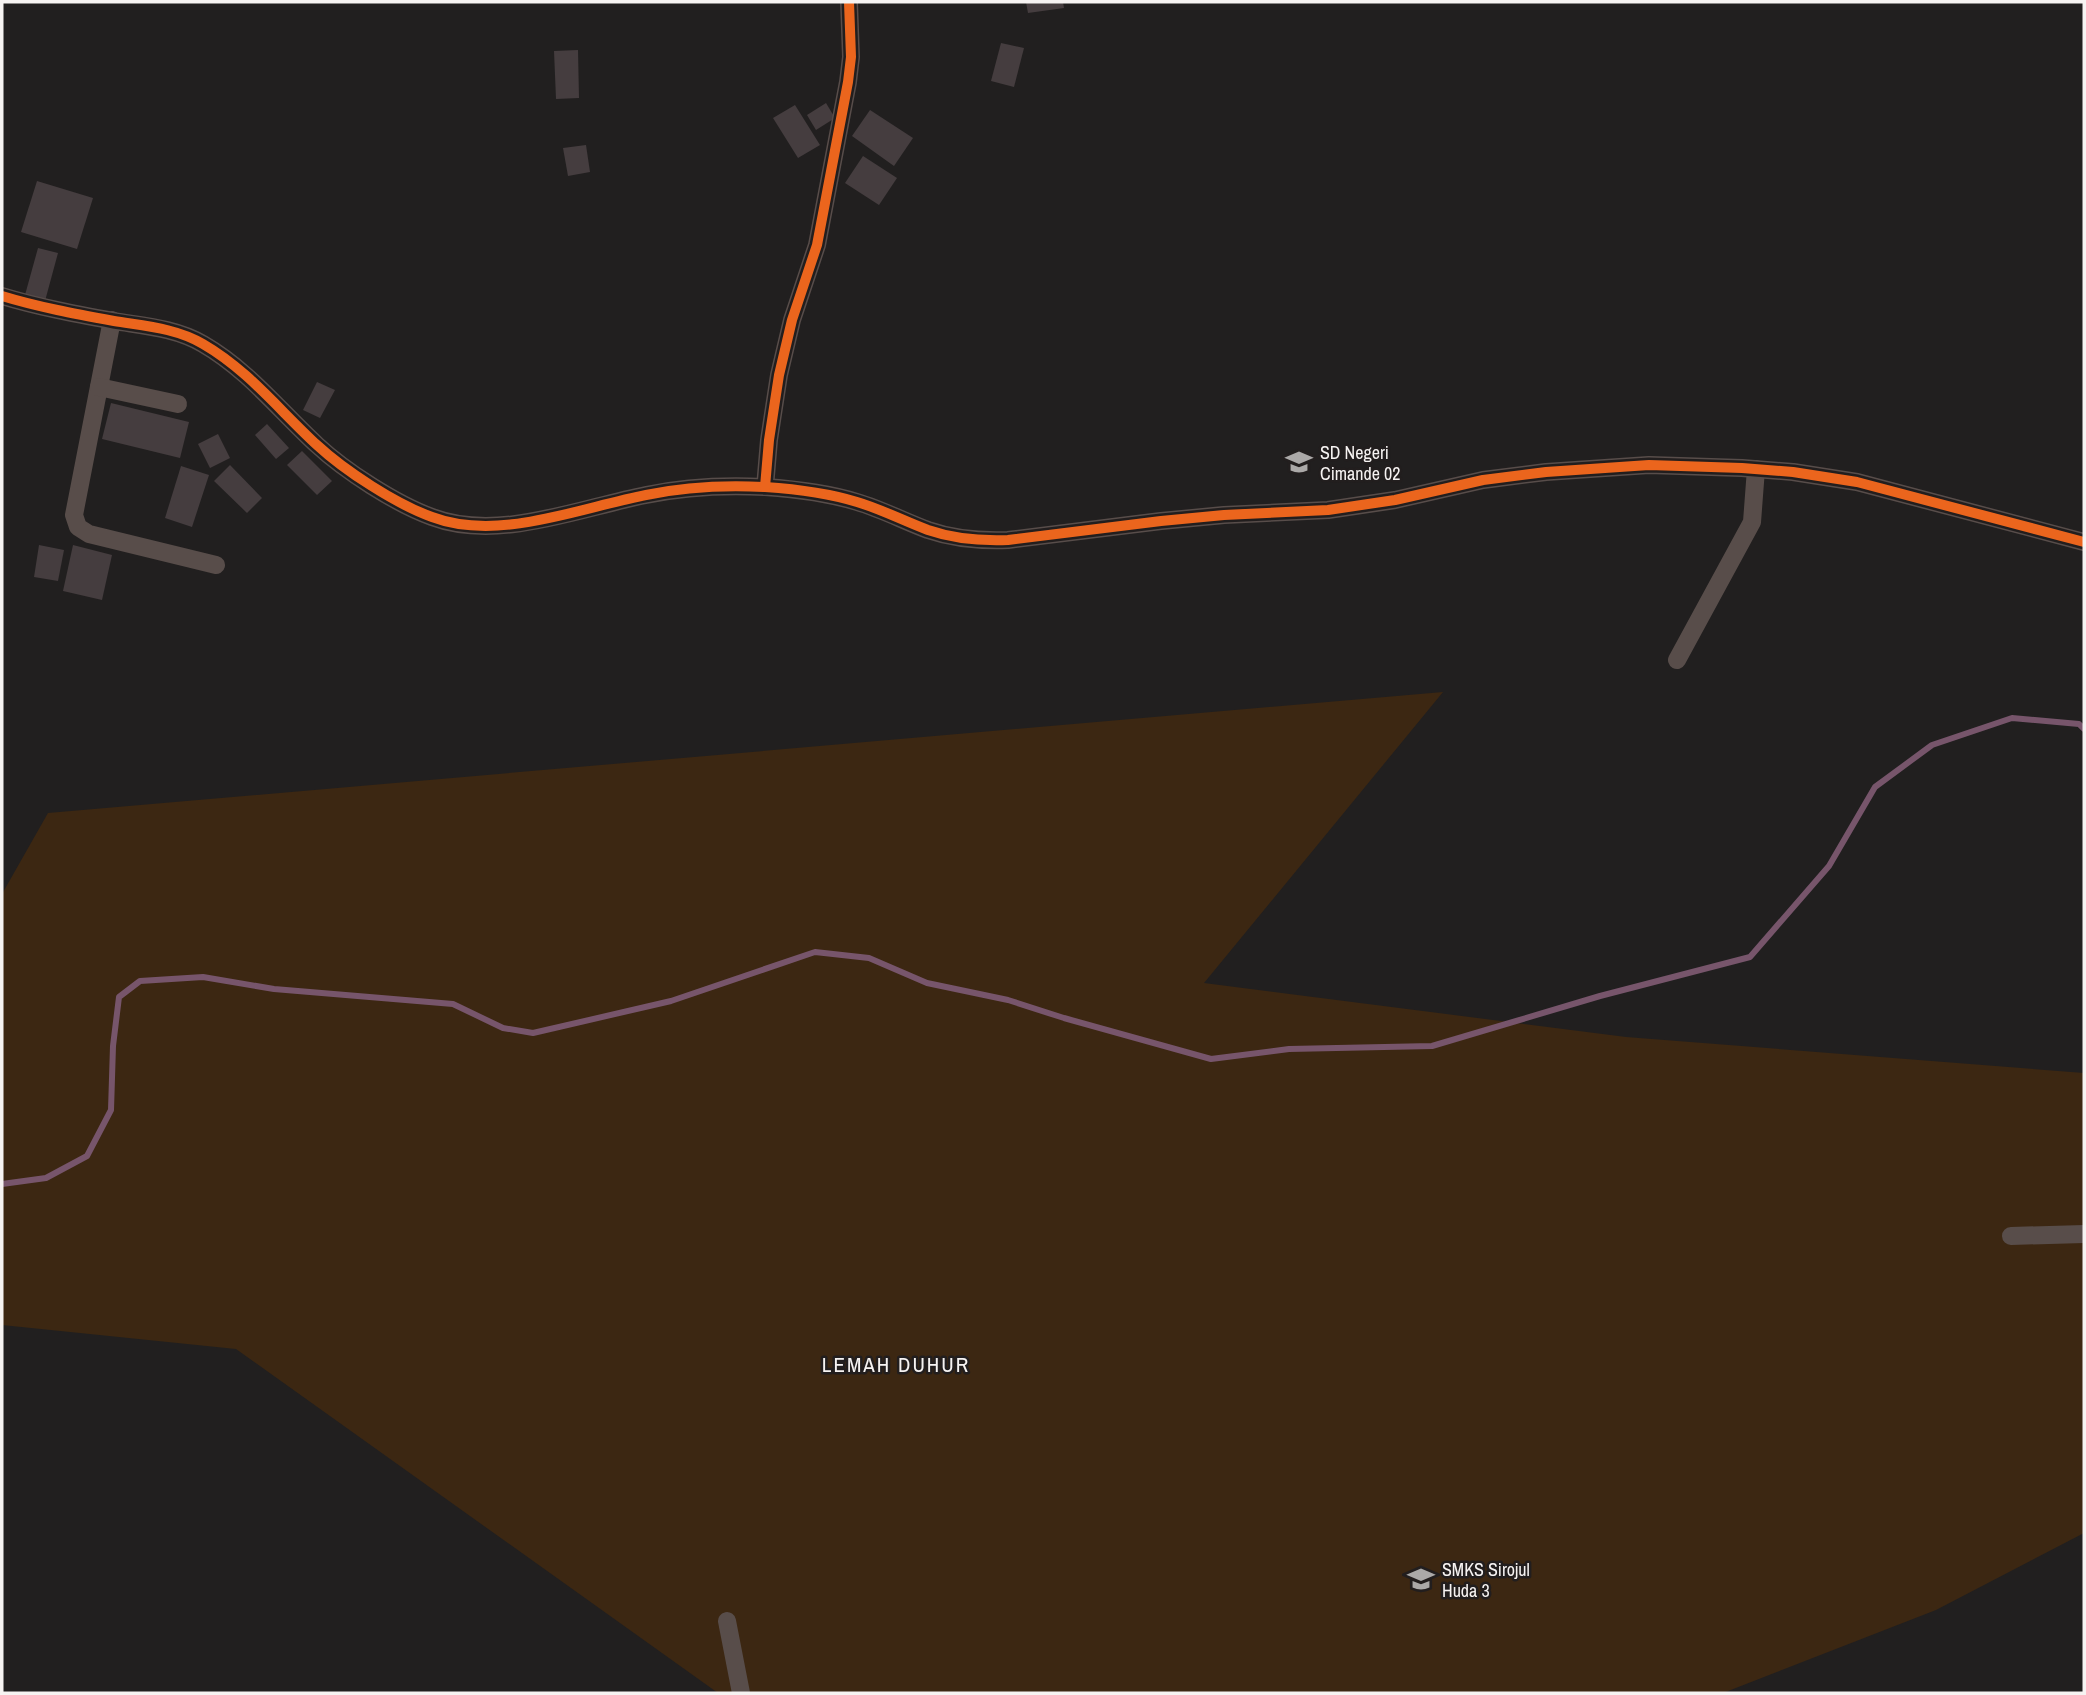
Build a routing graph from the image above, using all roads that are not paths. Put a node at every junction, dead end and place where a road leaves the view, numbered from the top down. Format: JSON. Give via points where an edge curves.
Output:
{"nodes":[{"id":1,"x":849,"y":2,"type":"edge"},
{"id":2,"x":2,"y":296,"type":"edge"},
{"id":3,"x":112,"y":320,"type":"junction"},
{"id":4,"x":99,"y":387,"type":"junction"},
{"id":5,"x":178,"y":404,"type":"dead end"},
{"id":6,"x":1756,"y":469,"type":"junction"},
{"id":7,"x":765,"y":487,"type":"junction"},
{"id":8,"x":2084,"y":542,"type":"edge"},
{"id":9,"x":216,"y":565,"type":"dead end"},
{"id":10,"x":1677,"y":660,"type":"dead end"},
{"id":11,"x":2084,"y":1234,"type":"edge"},
{"id":12,"x":2011,"y":1236,"type":"dead end"},
{"id":13,"x":727,"y":1621,"type":"dead end"},
{"id":14,"x":741,"y":1693,"type":"edge"}],
"edges":[{"from":1,"to":7,"type":"street","via":[[848,82],[817,245],[779,375]]},
{"from":2,"to":3,"type":"street"},
{"from":3,"to":4,"type":"street"},
{"from":3,"to":7,"type":"street","via":[[173,331],[199,341],[235,365],[337,461],[405,504],[451,524],[515,523],[669,491]]},
{"from":4,"to":5,"type":"street"},
{"from":4,"to":9,"type":"street","via":[[74,515],[78,527],[89,534]]},
{"from":6,"to":7,"type":"street","via":[[1649,465],[1546,472],[1328,510],[1199,517],[985,541],[930,531],[832,495]]},
{"from":6,"to":8,"type":"street","via":[[1857,482]]},
{"from":6,"to":10,"type":"street","via":[[1752,522]]},
{"from":11,"to":12,"type":"street"},
{"from":13,"to":14,"type":"street"}]}
